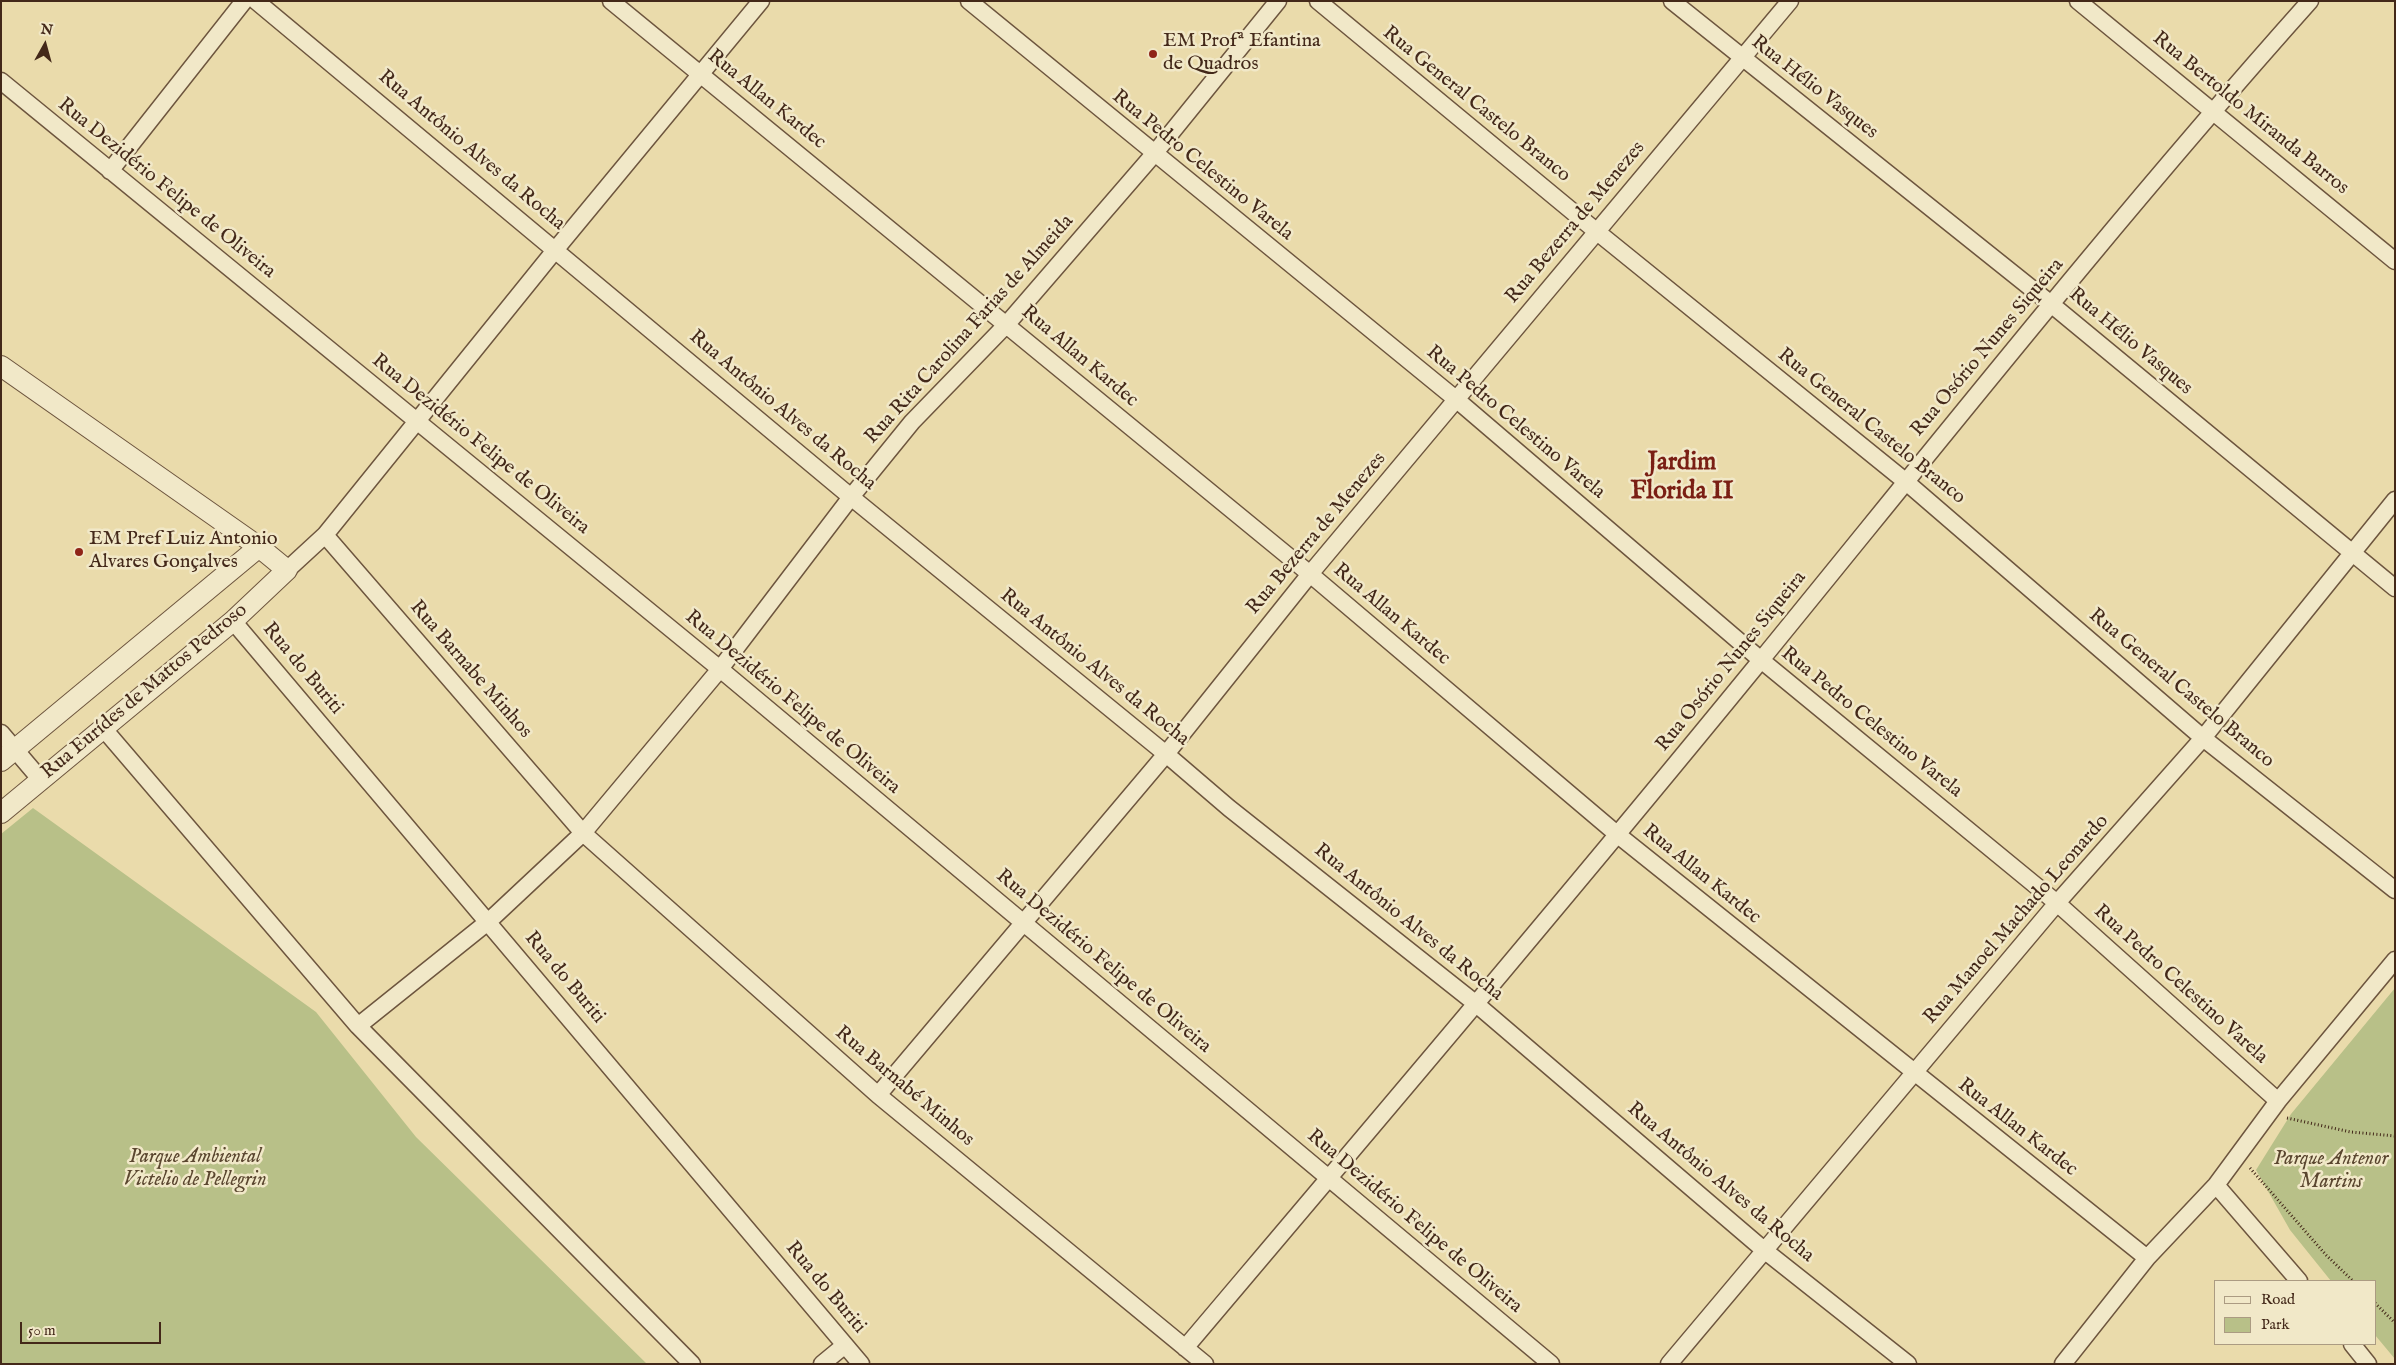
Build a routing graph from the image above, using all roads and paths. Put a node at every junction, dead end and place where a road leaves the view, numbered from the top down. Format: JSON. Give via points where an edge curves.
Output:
{"nodes":[{"id":1,"x":244,"y":1,"type":"edge"},
{"id":2,"x":256,"y":1,"type":"edge"},
{"id":3,"x":611,"y":1,"type":"edge"},
{"id":4,"x":762,"y":1,"type":"edge"},
{"id":5,"x":969,"y":1,"type":"edge"},
{"id":6,"x":1278,"y":1,"type":"edge"},
{"id":7,"x":1318,"y":1,"type":"edge"},
{"id":8,"x":1672,"y":1,"type":"edge"},
{"id":9,"x":1790,"y":1,"type":"edge"},
{"id":10,"x":2078,"y":1,"type":"edge"},
{"id":11,"x":2310,"y":1,"type":"edge"},
{"id":12,"x":1742,"y":58,"type":"junction"},
{"id":13,"x":702,"y":74,"type":"junction"},
{"id":14,"x":1,"y":81,"type":"edge"},
{"id":15,"x":2212,"y":111,"type":"junction"},
{"id":16,"x":1154,"y":154,"type":"junction"},
{"id":17,"x":110,"y":171,"type":"junction"},
{"id":18,"x":1596,"y":231,"type":"junction"},
{"id":19,"x":556,"y":249,"type":"junction"},
{"id":20,"x":2395,"y":260,"type":"edge"},
{"id":21,"x":2051,"y":304,"type":"junction"},
{"id":22,"x":1007,"y":324,"type":"junction"},
{"id":23,"x":1,"y":366,"type":"edge"},
{"id":24,"x":1457,"y":400,"type":"junction"},
{"id":25,"x":417,"y":421,"type":"junction"},
{"id":26,"x":1905,"y":480,"type":"junction"},
{"id":27,"x":851,"y":497,"type":"junction"},
{"id":28,"x":2395,"y":500,"type":"edge"},
{"id":29,"x":326,"y":534,"type":"junction"},
{"id":30,"x":259,"y":547,"type":"junction"},
{"id":31,"x":2352,"y":553,"type":"junction"},
{"id":32,"x":287,"y":570,"type":"junction"},
{"id":33,"x":1310,"y":574,"type":"junction"},
{"id":34,"x":2395,"y":588,"type":"edge"},
{"id":35,"x":233,"y":620,"type":"junction"},
{"id":36,"x":1761,"y":660,"type":"junction"},
{"id":37,"x":720,"y":669,"type":"junction"},
{"id":38,"x":103,"y":728,"type":"junction"},
{"id":39,"x":1,"y":733,"type":"edge"},
{"id":40,"x":2203,"y":738,"type":"junction"},
{"id":41,"x":1166,"y":754,"type":"junction"},
{"id":42,"x":8,"y":755,"type":"edge"},
{"id":43,"x":41,"y":780,"type":"junction"},
{"id":44,"x":1,"y":813,"type":"edge"},
{"id":45,"x":583,"y":833,"type":"junction"},
{"id":46,"x":1618,"y":835,"type":"junction"},
{"id":47,"x":2395,"y":890,"type":"edge"},
{"id":48,"x":2057,"y":904,"type":"junction"},
{"id":49,"x":489,"y":921,"type":"junction"},
{"id":50,"x":1023,"y":924,"type":"junction"},
{"id":51,"x":2395,"y":960,"type":"edge"},
{"id":52,"x":1475,"y":1003,"type":"junction"},
{"id":53,"x":358,"y":1026,"type":"junction"},
{"id":54,"x":1914,"y":1074,"type":"junction"},
{"id":55,"x":878,"y":1095,"type":"junction"},
{"id":56,"x":2273,"y":1107,"type":"junction"},
{"id":57,"x":2395,"y":1136,"type":"edge"},
{"id":58,"x":2238,"y":1154,"type":"junction"},
{"id":59,"x":1328,"y":1178,"type":"junction"},
{"id":60,"x":2216,"y":1185,"type":"junction"},
{"id":61,"x":1764,"y":1250,"type":"junction"},
{"id":62,"x":2147,"y":1258,"type":"junction"},
{"id":63,"x":2298,"y":1280,"type":"edge"},
{"id":64,"x":2352,"y":1280,"type":"edge"},
{"id":65,"x":2376,"y":1304,"type":"edge"},
{"id":66,"x":2395,"y":1323,"type":"edge"},
{"id":67,"x":845,"y":1344,"type":"junction"},
{"id":68,"x":2353,"y":1345,"type":"edge"},
{"id":69,"x":1185,"y":1348,"type":"junction"},
{"id":70,"x":692,"y":1364,"type":"edge"},
{"id":71,"x":822,"y":1364,"type":"edge"},
{"id":72,"x":861,"y":1364,"type":"edge"},
{"id":73,"x":1205,"y":1364,"type":"edge"},
{"id":74,"x":1551,"y":1364,"type":"edge"},
{"id":75,"x":1669,"y":1364,"type":"edge"},
{"id":76,"x":1908,"y":1364,"type":"edge"},
{"id":77,"x":2063,"y":1364,"type":"edge"},
{"id":78,"x":2368,"y":1364,"type":"edge"}],
"edges":[{"from":1,"to":17,"type":"street"},
{"from":2,"to":19,"type":"street","name":"Rua Antônio Alves da Rocha"},
{"from":3,"to":13,"type":"street","name":"Rua Allan Kardec"},
{"from":4,"to":13,"type":"street"},
{"from":5,"to":16,"type":"street","name":"Rua Pedro Celestino Varela"},
{"from":6,"to":16,"type":"street","name":"Rua Rita Carolina Farias de Almeida"},
{"from":7,"to":18,"type":"street","name":"Rua General Castelo Branco"},
{"from":8,"to":12,"type":"street","name":"Rua Hélio Vasques"},
{"from":9,"to":12,"type":"street","name":"Rua Bezerra de Menezes"},
{"from":10,"to":15,"type":"street","name":"Rua Bertoldo Miranda Barros"},
{"from":11,"to":15,"type":"street","name":"Rua Osório Nunes Siqueira"},
{"from":12,"to":18,"type":"street","name":"Rua Bezerra de Menezes"},
{"from":12,"to":21,"type":"street","name":"Rua Hélio Vasques"},
{"from":13,"to":19,"type":"street"},
{"from":13,"to":22,"type":"street","name":"Rua Allan Kardec"},
{"from":14,"to":17,"type":"street","name":"Rua Dezidério Felipe de Oliveira"},
{"from":15,"to":20,"type":"street","name":"Rua Bertoldo Miranda Barros"},
{"from":15,"to":21,"type":"street","name":"Rua Osório Nunes Siqueira"},
{"from":16,"to":22,"type":"street","name":"Rua Rita Carolina Farias de Almeida"},
{"from":16,"to":24,"type":"street","name":"Rua Pedro Celestino Varela"},
{"from":17,"to":25,"type":"street","name":"Rua Dezidério Felipe de Oliveira"},
{"from":18,"to":24,"type":"street","name":"Rua Bezerra de Menezes"},
{"from":18,"to":26,"type":"street","name":"Rua General Castelo Branco"},
{"from":19,"to":25,"type":"street"},
{"from":19,"to":27,"type":"street","name":"Rua Antônio Alves da Rocha"},
{"from":21,"to":26,"type":"street","name":"Rua Osório Nunes Siqueira"},
{"from":21,"to":31,"type":"street","name":"Rua Hélio Vasques"},
{"from":22,"to":27,"type":"street","name":"Rua Rita Carolina Farias de Almeida","via":[[912,422]]},
{"from":22,"to":33,"type":"street","name":"Rua Allan Kardec"},
{"from":23,"to":30,"type":"street"},
{"from":24,"to":33,"type":"street","name":"Rua Bezerra de Menezes"},
{"from":24,"to":36,"type":"street","name":"Rua Pedro Celestino Varela"},
{"from":25,"to":29,"type":"street"},
{"from":25,"to":37,"type":"street","name":"Rua Dezidério Felipe de Oliveira"},
{"from":26,"to":36,"type":"street","name":"Rua Osório Nunes Siqueira"},
{"from":26,"to":40,"type":"street","name":"Rua General Castelo Branco"},
{"from":27,"to":37,"type":"street","name":"Rua Rita Carolina Farias de Almeida"},
{"from":27,"to":41,"type":"street","name":"Rua Antônio Alves da Rocha"},
{"from":28,"to":31,"type":"street","name":"Rua Manoel Machado Leonardo"},
{"from":29,"to":32,"type":"street"},
{"from":29,"to":45,"type":"street","name":"Rua Barnabe Minhos"},
{"from":30,"to":32,"type":"street"},
{"from":30,"to":42,"type":"street","name":"Rua Eurídes de Mattos Pedroso"},
{"from":31,"to":34,"type":"street","name":"Rua Hélio Vasques"},
{"from":31,"to":40,"type":"street","name":"Rua Manoel Machado Leonardo"},
{"from":32,"to":35,"type":"street","name":"Rua Eurídes de Mattos Pedroso"},
{"from":33,"to":41,"type":"street","name":"Rua Bezerra de Menezes"},
{"from":33,"to":46,"type":"street","name":"Rua Allan Kardec"},
{"from":35,"to":38,"type":"street","name":"Rua Eurídes de Mattos Pedroso"},
{"from":35,"to":49,"type":"street","name":"Rua do Buriti"},
{"from":36,"to":46,"type":"street","name":"Rua Osório Nunes Siqueira"},
{"from":36,"to":48,"type":"street","name":"Rua Pedro Celestino Varela"},
{"from":37,"to":45,"type":"street","name":"Rua Rita Carolina Farias de Almeida"},
{"from":37,"to":50,"type":"street","name":"Rua Dezidério Felipe de Oliveira"},
{"from":38,"to":43,"type":"street","name":"Rua Eurídes de Mattos Pedroso"},
{"from":38,"to":53,"type":"street"},
{"from":39,"to":42,"type":"street"},
{"from":40,"to":47,"type":"street","name":"Rua General Castelo Branco"},
{"from":40,"to":48,"type":"street","name":"Rua Manoel Machado Leonardo"},
{"from":41,"to":50,"type":"street","name":"Rua Bezerra de Menezes"},
{"from":41,"to":52,"type":"street","name":"Rua Antônio Alves da Rocha","via":[[1229,808]]},
{"from":42,"to":43,"type":"street"},
{"from":43,"to":44,"type":"street","name":"Rua Eurídes de Mattos Pedroso"},
{"from":45,"to":49,"type":"street","name":"Rua Rita Carolina Farias de Almeida"},
{"from":45,"to":55,"type":"street","name":"Rua Barnabé Minhos"},
{"from":46,"to":52,"type":"street","name":"Rua Osório Nunes Siqueira"},
{"from":46,"to":54,"type":"street","name":"Rua Allan Kardec"},
{"from":48,"to":54,"type":"street","name":"Rua Manoel Machado Leonardo"},
{"from":48,"to":56,"type":"street","name":"Rua Pedro Celestino Varela"},
{"from":49,"to":53,"type":"street","name":"Rua Rita Carolina Farias de Almeida"},
{"from":49,"to":67,"type":"street","name":"Rua do Buriti"},
{"from":50,"to":55,"type":"street","name":"Rua Bezerra de Menezes"},
{"from":50,"to":59,"type":"street","name":"Rua Dezidério Felipe de Oliveira"},
{"from":51,"to":56,"type":"street"},
{"from":52,"to":59,"type":"street","name":"Rua Osório Nunes Siqueira"},
{"from":52,"to":61,"type":"street","name":"Rua Antônio Alves da Rocha"},
{"from":53,"to":70,"type":"street"},
{"from":54,"to":61,"type":"street","name":"Rua Manoel Machado Leonardo"},
{"from":54,"to":62,"type":"street","name":"Rua Allan Kardec"},
{"from":55,"to":69,"type":"street","name":"Rua Barnabé Minhos"},
{"from":56,"to":57,"type":"path","via":[[2351,1132]]},
{"from":56,"to":58,"type":"street"},
{"from":58,"to":60,"type":"street"},
{"from":58,"to":64,"type":"path"},
{"from":59,"to":69,"type":"street","name":"Rua Osório Nunes Siqueira"},
{"from":59,"to":74,"type":"street","name":"Rua Dezidério Felipe de Oliveira"},
{"from":60,"to":62,"type":"street"},
{"from":60,"to":63,"type":"street"},
{"from":61,"to":75,"type":"street","name":"Rua Manoel Machado Leonardo"},
{"from":61,"to":76,"type":"street","name":"Rua Antônio Alves da Rocha"},
{"from":62,"to":77,"type":"street"},
{"from":65,"to":66,"type":"path"},
{"from":67,"to":71,"type":"street"},
{"from":67,"to":72,"type":"street","name":"Rua do Buriti"},
{"from":68,"to":78,"type":"street"},
{"from":69,"to":73,"type":"street","name":"Rua Barnabé Minhos"}]}
